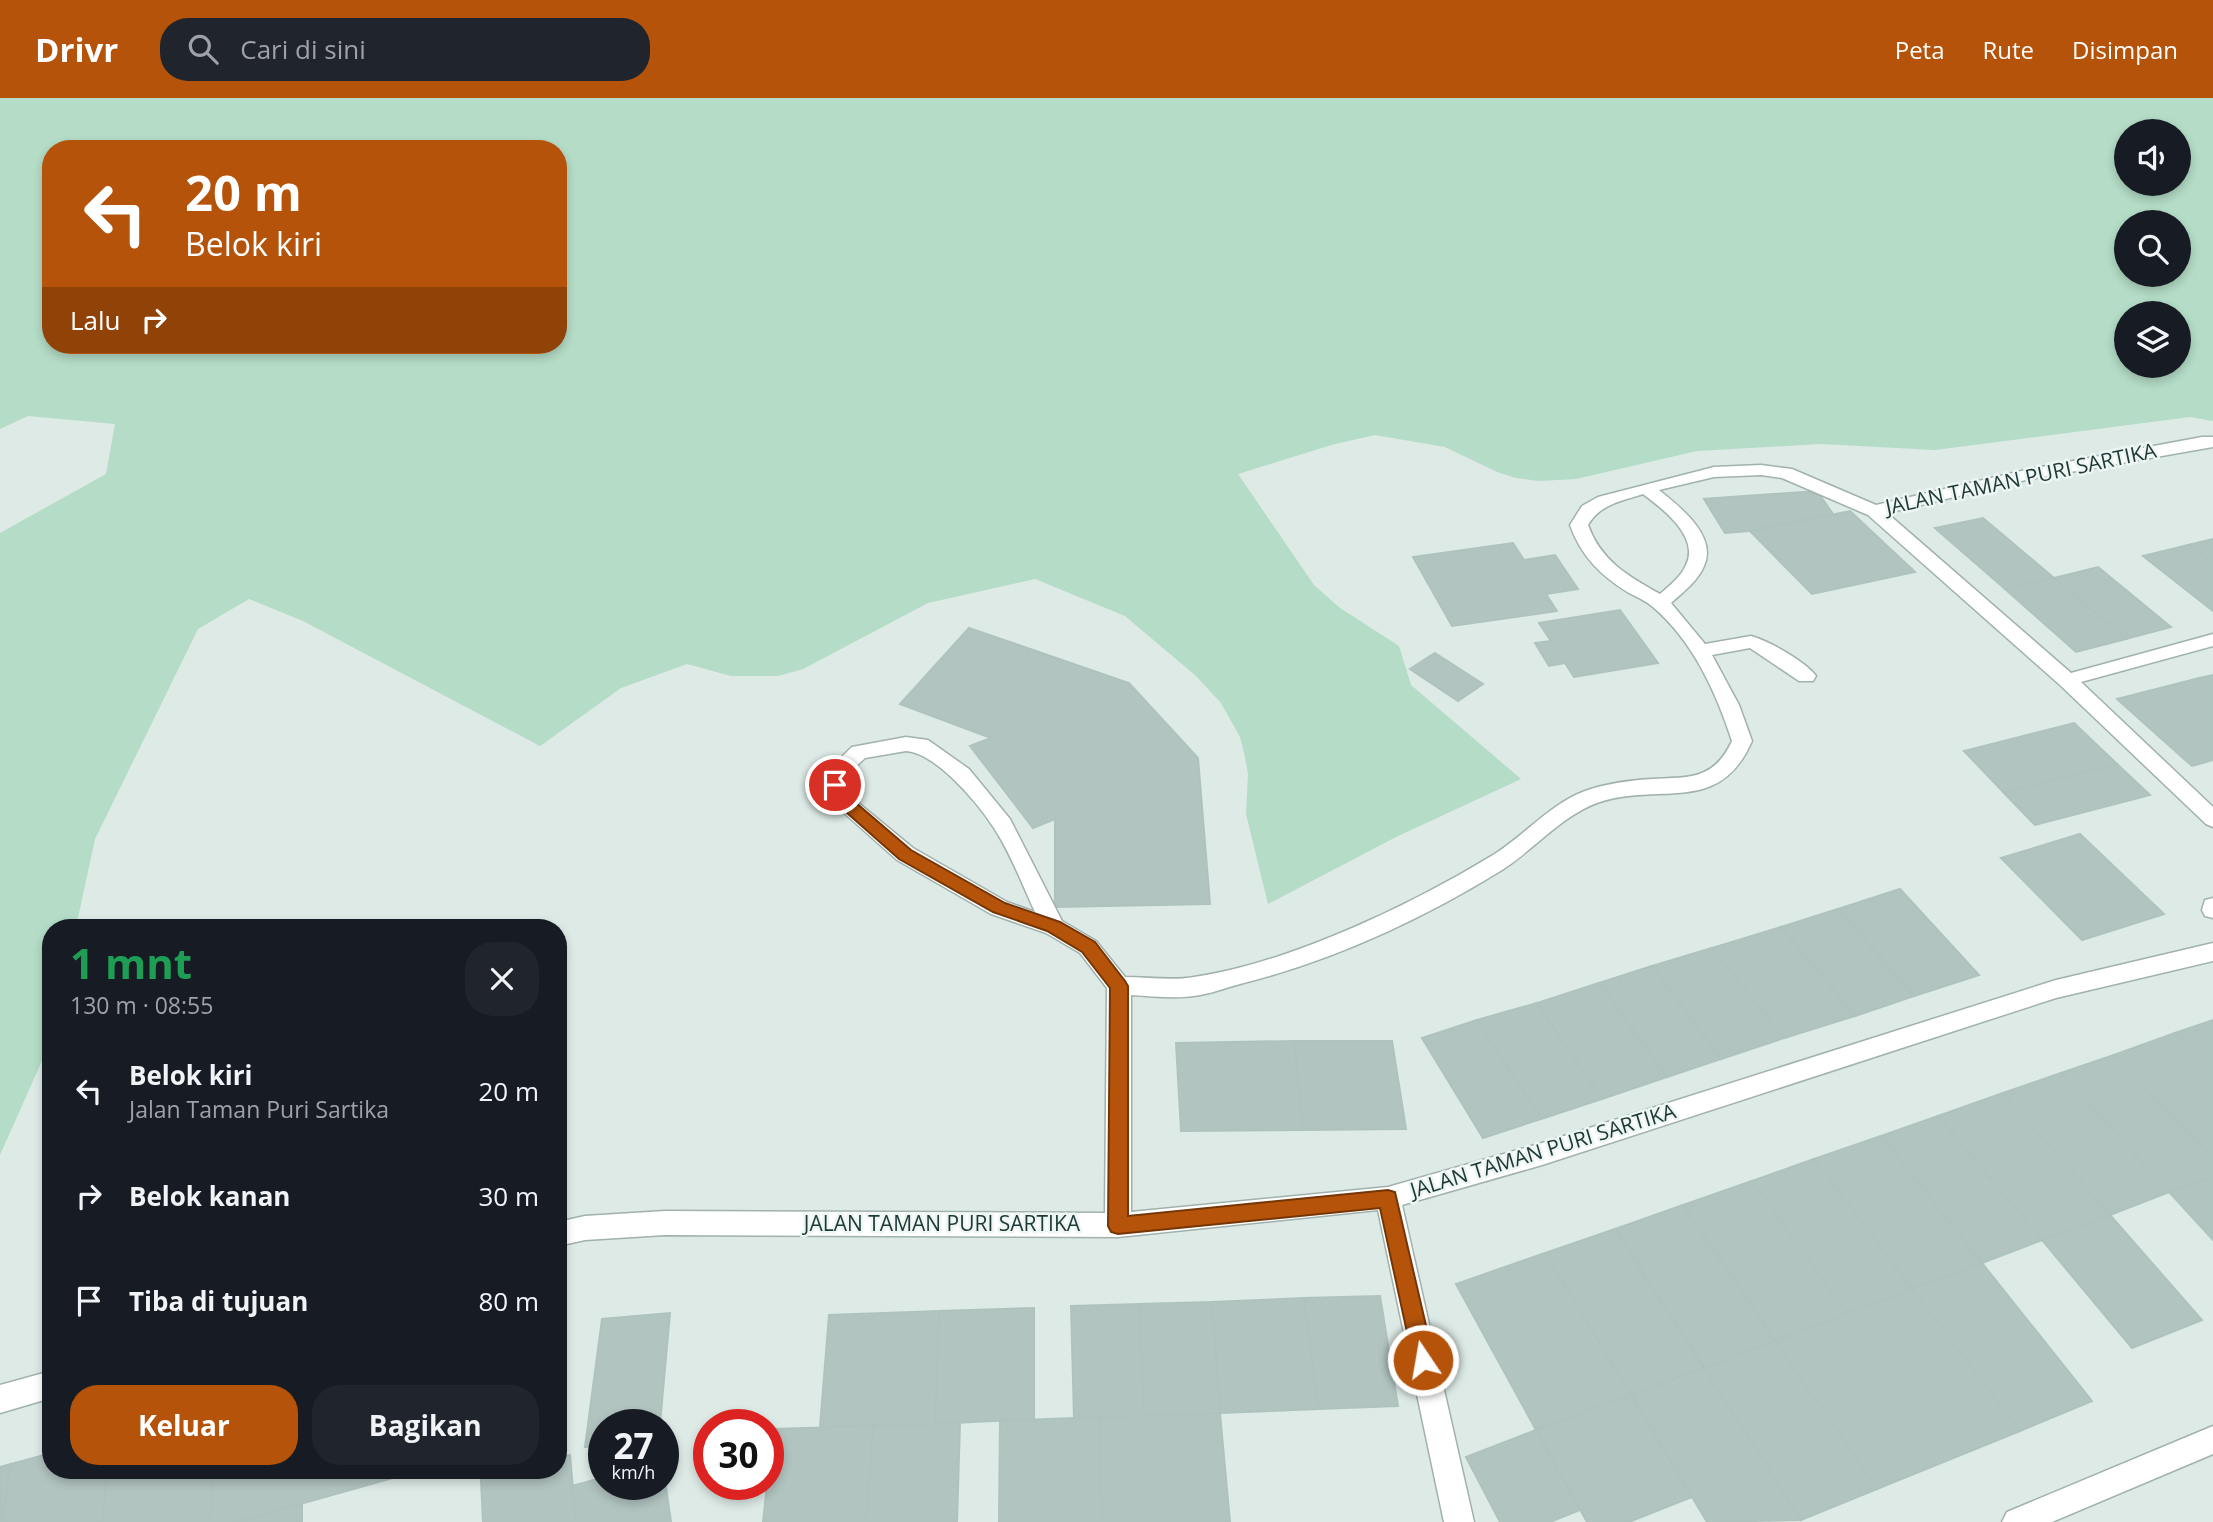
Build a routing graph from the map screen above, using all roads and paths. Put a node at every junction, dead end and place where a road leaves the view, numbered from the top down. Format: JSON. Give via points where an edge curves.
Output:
{"nodes":[{"id":1,"x":2213,"y":442,"type":"edge"},
{"id":2,"x":1646,"y":488,"type":"junction"},
{"id":3,"x":1874,"y":511,"type":"junction"},
{"id":4,"x":1661,"y":603,"type":"junction"},
{"id":5,"x":2213,"y":640,"type":"edge"},
{"id":6,"x":1700,"y":651,"type":"junction"},
{"id":7,"x":1805,"y":676,"type":"dead end"},
{"id":8,"x":2067,"y":680,"type":"junction"},
{"id":9,"x":2213,"y":819,"type":"edge"},
{"id":10,"x":1054,"y":927,"type":"junction"},
{"id":11,"x":2213,"y":952,"type":"edge"},
{"id":12,"x":1119,"y":986,"type":"junction"},
{"id":13,"x":1388,"y":1198,"type":"junction"},
{"id":14,"x":1118,"y":1226,"type":"junction"},
{"id":15,"x":567,"y":1232,"type":"edge"},
{"id":16,"x":42,"y":1387,"type":"edge"},
{"id":17,"x":0,"y":1399,"type":"edge"},
{"id":18,"x":2213,"y":1440,"type":"edge"},
{"id":19,"x":1459,"y":1522,"type":"edge"},
{"id":20,"x":2017,"y":1522,"type":"edge"}],
"edges":[{"from":1,"to":3,"type":"street","name":"JALAN TAMAN PURI SARTIKA","via":[[2030,474]]},
{"from":2,"to":3,"type":"street","via":[[1714,472],[1761,470],[1786,473]]},
{"from":2,"to":4,"type":"street","via":[[1687,526],[1699,557],[1695,568]]},
{"from":2,"to":4,"type":"street","via":[[1604,501],[1588,510],[1579,525],[1585,545],[1610,574]]},
{"from":3,"to":8,"type":"street","name":"JALAN TAMAN PURI SARTIKA"},
{"from":4,"to":6,"type":"street"},
{"from":5,"to":8,"type":"street"},
{"from":6,"to":7,"type":"street","via":[[1751,642]]},
{"from":6,"to":12,"type":"street","via":[[1733,708],[1742,741],[1721,772],[1696,785],[1649,786],[1590,797],[1451,891],[1341,942],[1268,968],[1193,988]]},
{"from":8,"to":9,"type":"street","name":"JALAN TAMAN PURI SARTIKA"},
{"from":10,"to":10,"type":"street","via":[[999,908],[905,854],[842,800],[836,774],[859,752],[921,745],[962,774],[1003,824]]},
{"from":10,"to":12,"type":"street","via":[[1088,947]]},
{"from":11,"to":13,"type":"street","name":"JALAN TAMAN PURI SARTIKA","via":[[2056,989],[1542,1154]]},
{"from":12,"to":14,"type":"street"},
{"from":13,"to":14,"type":"street","name":"JALAN TAMAN PURI SARTIKA"},
{"from":13,"to":19,"type":"street"},
{"from":14,"to":15,"type":"street","name":"JALAN TAMAN PURI SARTIKA","via":[[665,1223]]},
{"from":16,"to":17,"type":"street"},
{"from":18,"to":20,"type":"street"}]}
